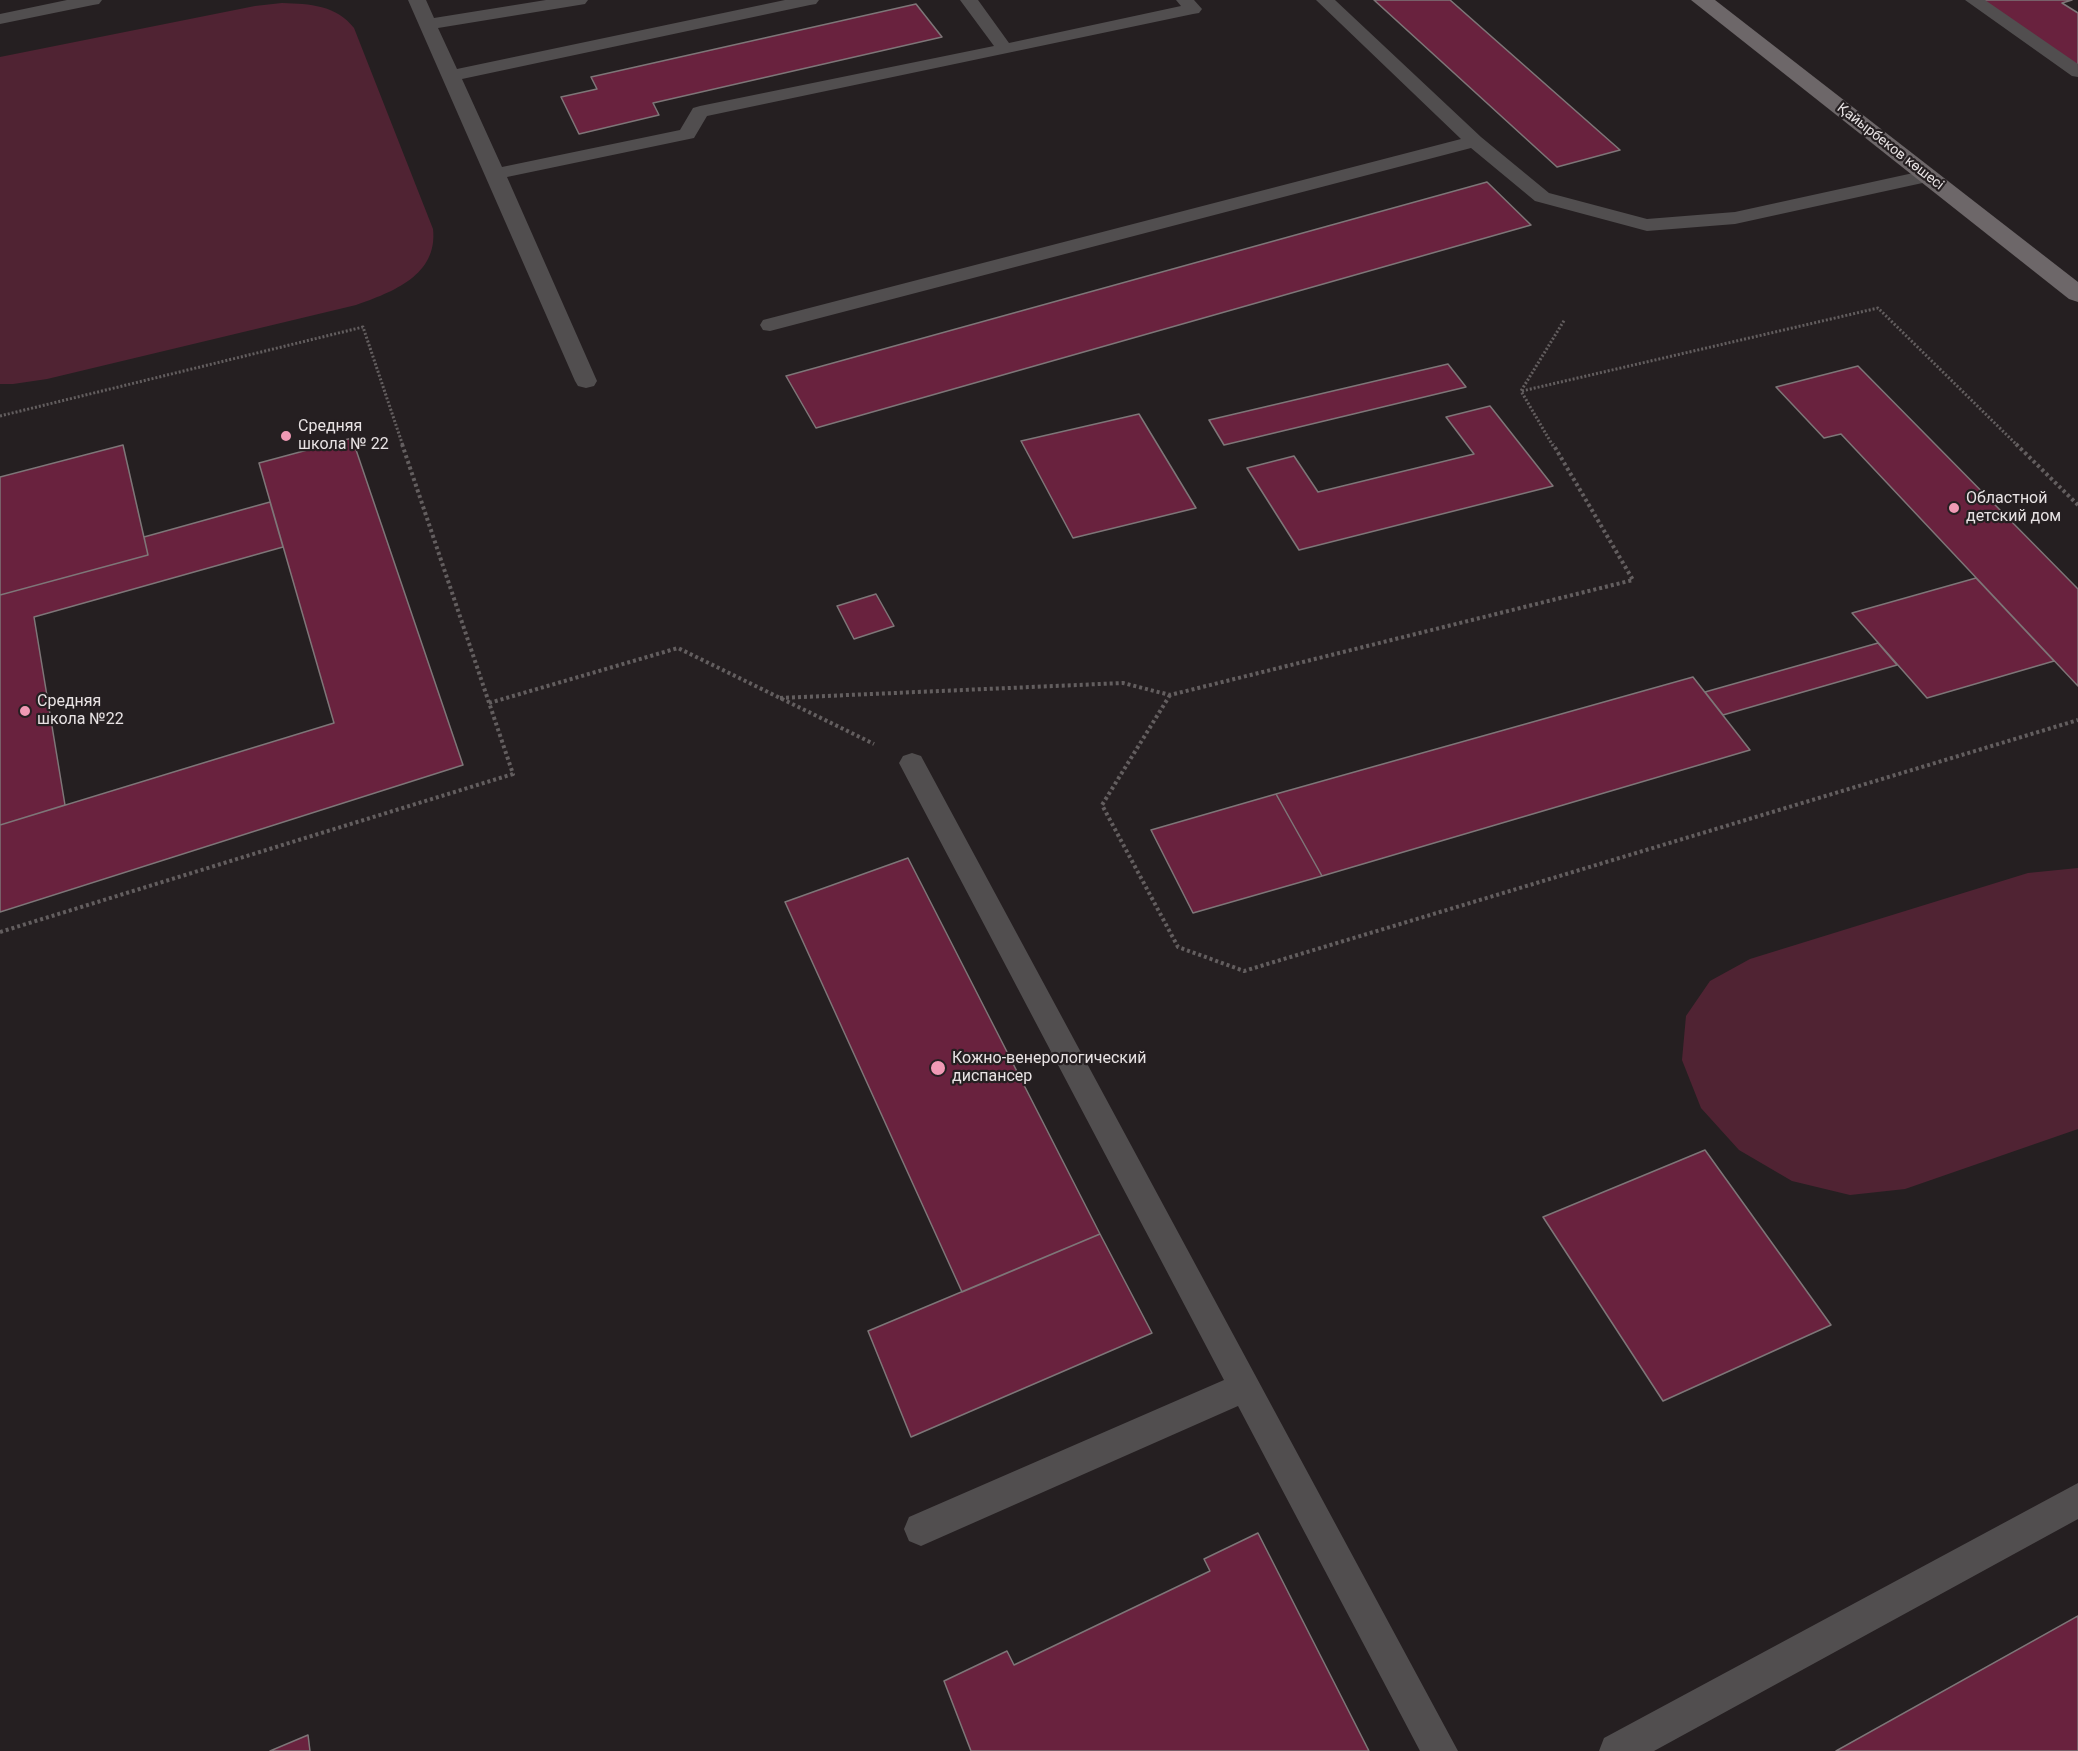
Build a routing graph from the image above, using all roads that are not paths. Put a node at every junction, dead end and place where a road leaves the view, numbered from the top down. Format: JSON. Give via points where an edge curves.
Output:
{"nodes":[{"id":1,"x":93,"y":0,"type":"edge"},
{"id":2,"x":417,"y":0,"type":"edge"},
{"id":3,"x":579,"y":0,"type":"edge"},
{"id":4,"x":810,"y":0,"type":"edge"},
{"id":5,"x":969,"y":0,"type":"edge"},
{"id":6,"x":1185,"y":0,"type":"edge"},
{"id":7,"x":1325,"y":0,"type":"edge"},
{"id":8,"x":1702,"y":0,"type":"edge"},
{"id":9,"x":1974,"y":0,"type":"edge"},
{"id":10,"x":0,"y":19,"type":"edge"},
{"id":11,"x":428,"y":24,"type":"junction"},
{"id":12,"x":1005,"y":49,"type":"junction"},
{"id":13,"x":2078,"y":72,"type":"edge"},
{"id":14,"x":451,"y":76,"type":"junction"},
{"id":15,"x":1474,"y":141,"type":"junction"},
{"id":16,"x":496,"y":174,"type":"junction"},
{"id":17,"x":1927,"y":176,"type":"junction"},
{"id":18,"x":2078,"y":294,"type":"edge"},
{"id":19,"x":770,"y":325,"type":"dead end"},
{"id":20,"x":586,"y":381,"type":"dead end"},
{"id":21,"x":912,"y":763,"type":"road end"},
{"id":22,"x":1245,"y":1388,"type":"junction"},
{"id":23,"x":2078,"y":1500,"type":"edge"},
{"id":24,"x":921,"y":1529,"type":"dead end"},
{"id":25,"x":1440,"y":1751,"type":"edge"},
{"id":26,"x":1617,"y":1751,"type":"edge"}],
"edges":[{"from":1,"to":10,"type":"lane"},
{"from":2,"to":11,"type":"lane"},
{"from":3,"to":11,"type":"lane"},
{"from":4,"to":14,"type":"lane"},
{"from":5,"to":12,"type":"lane"},
{"from":6,"to":12,"type":"lane","via":[[1193,9]]},
{"from":7,"to":15,"type":"lane"},
{"from":8,"to":17,"type":"main road","name":"Қайырбеков көшесі"},
{"from":9,"to":13,"type":"lane"},
{"from":11,"to":14,"type":"lane"},
{"from":12,"to":16,"type":"lane","via":[[700,112],[687,134]]},
{"from":14,"to":16,"type":"lane"},
{"from":15,"to":17,"type":"lane","via":[[1542,197],[1647,225],[1735,218]]},
{"from":15,"to":19,"type":"lane"},
{"from":16,"to":20,"type":"lane"},
{"from":17,"to":18,"type":"main road","name":"Қайырбеков көшесі"},
{"from":21,"to":22,"type":"lane"},
{"from":22,"to":24,"type":"lane"},
{"from":22,"to":25,"type":"lane"},
{"from":23,"to":26,"type":"lane"}]}
